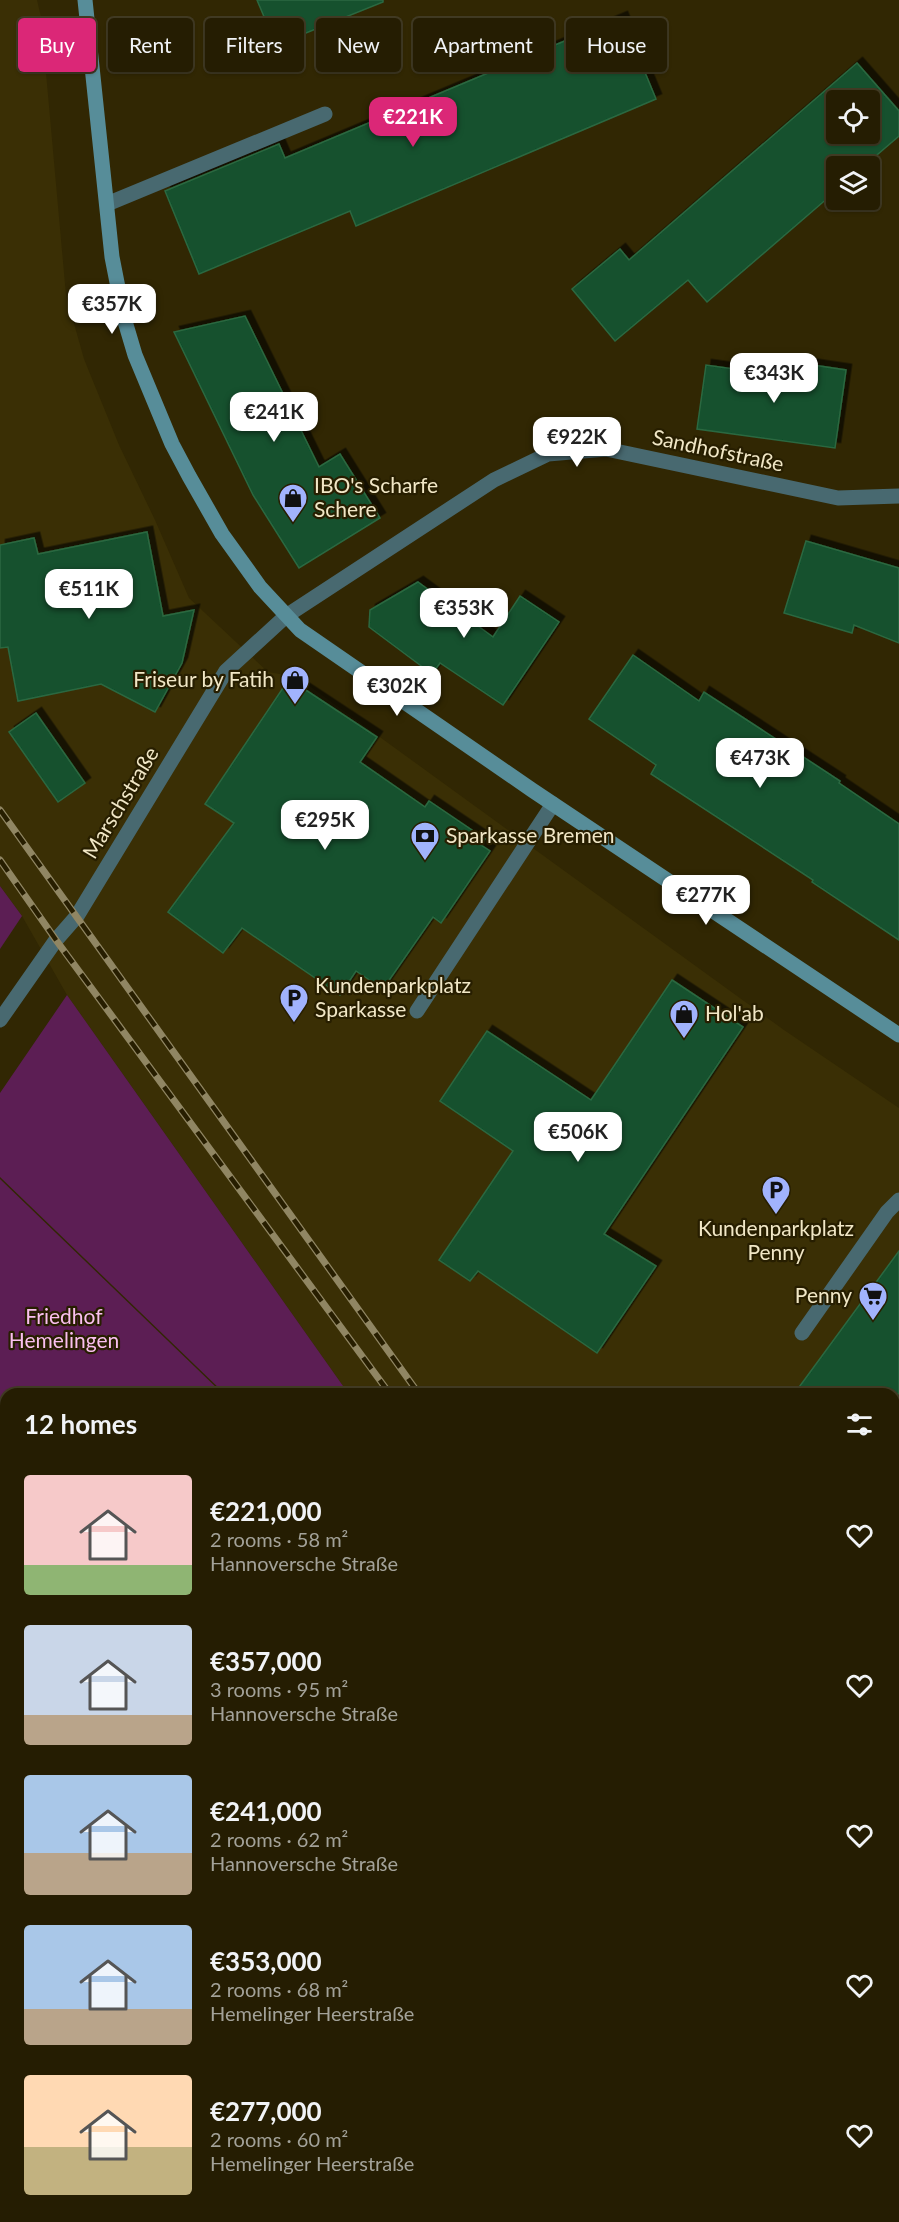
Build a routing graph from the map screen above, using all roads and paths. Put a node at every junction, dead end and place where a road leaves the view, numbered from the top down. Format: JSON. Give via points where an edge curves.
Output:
{"nodes":[{"id":1,"x":85,"y":0,"type":"edge"},
{"id":2,"x":325,"y":114,"type":"dead end"},
{"id":3,"x":107,"y":204,"type":"junction"},
{"id":4,"x":899,"y":496,"type":"edge"},
{"id":5,"x":286,"y":616,"type":"junction"},
{"id":6,"x":553,"y":804,"type":"junction"},
{"id":7,"x":417,"y":1011,"type":"dead end"},
{"id":8,"x":0,"y":1020,"type":"edge"},
{"id":9,"x":899,"y":1035,"type":"edge"},
{"id":10,"x":899,"y":1200,"type":"edge"},
{"id":11,"x":802,"y":1333,"type":"dead end"}],
"edges":[{"from":1,"to":3,"type":"main road"},
{"from":2,"to":3,"type":"street"},
{"from":3,"to":5,"type":"main road","via":[[124,318],[172,444],[222,534]]},
{"from":4,"to":5,"type":"street","name":"Sandhofstraße","via":[[838,498],[606,449],[548,454],[494,480]]},
{"from":5,"to":6,"type":"main road","via":[[300,630]]},
{"from":5,"to":8,"type":"street","name":"Marschstraße","via":[[226,671],[76,916]]},
{"from":6,"to":7,"type":"street"},
{"from":6,"to":9,"type":"main road"},
{"from":10,"to":11,"type":"street"}]}
